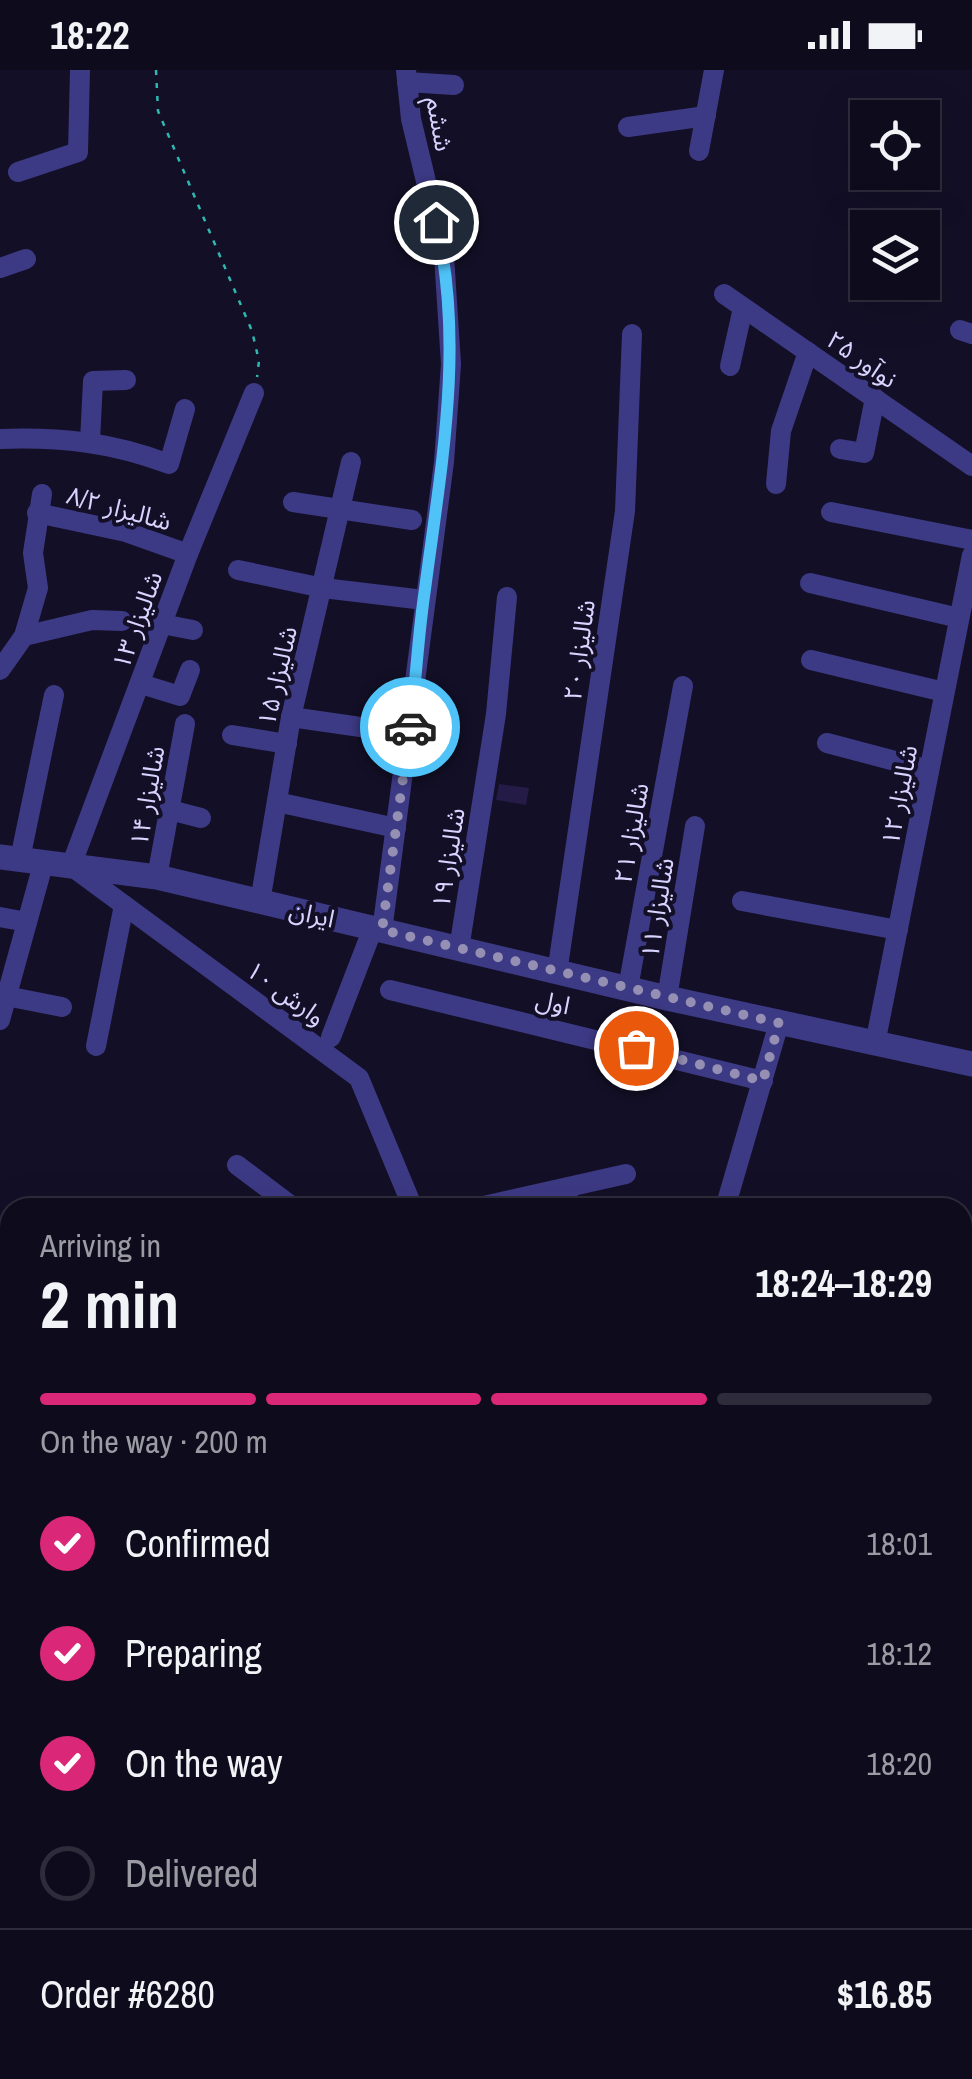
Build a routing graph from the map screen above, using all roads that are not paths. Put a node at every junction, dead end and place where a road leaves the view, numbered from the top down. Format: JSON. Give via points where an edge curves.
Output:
{"nodes":[{"id":1,"x":80,"y":70,"type":"edge"},
{"id":2,"x":714,"y":70,"type":"edge"},
{"id":3,"x":407,"y":76,"type":"edge"},
{"id":4,"x":454,"y":85,"type":"dead end"},
{"id":5,"x":706,"y":116,"type":"junction"},
{"id":6,"x":628,"y":128,"type":"dead end"},
{"id":7,"x":699,"y":151,"type":"dead end"},
{"id":8,"x":18,"y":172,"type":"dead end"},
{"id":9,"x":26,"y":259,"type":"dead end"},
{"id":10,"x":0,"y":268,"type":"edge"},
{"id":11,"x":724,"y":294,"type":"dead end"},
{"id":12,"x":743,"y":308,"type":"junction"},
{"id":13,"x":632,"y":334,"type":"dead end"},
{"id":14,"x":808,"y":352,"type":"junction"},
{"id":15,"x":730,"y":366,"type":"dead end"},
{"id":16,"x":126,"y":380,"type":"dead end"},
{"id":17,"x":254,"y":393,"type":"road end"},
{"id":18,"x":875,"y":398,"type":"junction"},
{"id":19,"x":185,"y":408,"type":"dead end"},
{"id":20,"x":0,"y":439,"type":"edge"},
{"id":21,"x":90,"y":441,"type":"junction"},
{"id":22,"x":840,"y":449,"type":"dead end"},
{"id":23,"x":351,"y":462,"type":"dead end"},
{"id":24,"x":972,"y":466,"type":"edge"},
{"id":25,"x":776,"y":484,"type":"dead end"},
{"id":26,"x":293,"y":502,"type":"dead end"},
{"id":27,"x":340,"y":508,"type":"junction"},
{"id":28,"x":831,"y":512,"type":"dead end"},
{"id":29,"x":412,"y":520,"type":"dead end"},
{"id":30,"x":972,"y":540,"type":"edge"},
{"id":31,"x":188,"y":554,"type":"junction"},
{"id":32,"x":972,"y":554,"type":"edge"},
{"id":33,"x":238,"y":570,"type":"dead end"},
{"id":34,"x":810,"y":582,"type":"dead end"},
{"id":35,"x":322,"y":588,"type":"junction"},
{"id":36,"x":507,"y":597,"type":"dead end"},
{"id":37,"x":424,"y":600,"type":"junction"},
{"id":38,"x":122,"y":622,"type":"dead end"},
{"id":39,"x":162,"y":624,"type":"junction"},
{"id":40,"x":963,"y":628,"type":"edge"},
{"id":41,"x":192,"y":630,"type":"dead end"},
{"id":42,"x":24,"y":636,"type":"junction"},
{"id":43,"x":811,"y":660,"type":"dead end"},
{"id":44,"x":0,"y":670,"type":"edge"},
{"id":45,"x":190,"y":670,"type":"dead end"},
{"id":46,"x":141,"y":684,"type":"junction"},
{"id":47,"x":682,"y":686,"type":"dead end"},
{"id":48,"x":944,"y":692,"type":"junction"},
{"id":49,"x":54,"y":695,"type":"dead end"},
{"id":50,"x":291,"y":717,"type":"junction"},
{"id":51,"x":185,"y":724,"type":"dead end"},
{"id":52,"x":409,"y":734,"type":"junction"},
{"id":53,"x":232,"y":735,"type":"dead end"},
{"id":54,"x":827,"y":743,"type":"dead end"},
{"id":55,"x":287,"y":744,"type":"junction"},
{"id":56,"x":929,"y":770,"type":"junction"},
{"id":57,"x":277,"y":802,"type":"junction"},
{"id":58,"x":170,"y":810,"type":"junction"},
{"id":59,"x":201,"y":818,"type":"dead end"},
{"id":60,"x":696,"y":826,"type":"dead end"},
{"id":61,"x":396,"y":828,"type":"junction"},
{"id":62,"x":21,"y":859,"type":"edge"},
{"id":63,"x":71,"y":866,"type":"junction"},
{"id":64,"x":157,"y":877,"type":"junction"},
{"id":65,"x":742,"y":901,"type":"dead end"},
{"id":66,"x":260,"y":902,"type":"junction"},
{"id":67,"x":124,"y":905,"type":"junction"},
{"id":68,"x":0,"y":917,"type":"edge"},
{"id":69,"x":27,"y":922,"type":"junction"},
{"id":70,"x":377,"y":929,"type":"junction"},
{"id":71,"x":898,"y":930,"type":"junction"},
{"id":72,"x":459,"y":949,"type":"junction"},
{"id":73,"x":557,"y":973,"type":"junction"},
{"id":74,"x":5,"y":984,"type":"edge"},
{"id":75,"x":628,"y":988,"type":"junction"},
{"id":76,"x":390,"y":990,"type":"dead end"},
{"id":77,"x":667,"y":998,"type":"junction"},
{"id":78,"x":62,"y":1007,"type":"dead end"},
{"id":79,"x":0,"y":1020,"type":"edge"},
{"id":80,"x":779,"y":1023,"type":"junction"},
{"id":81,"x":331,"y":1037,"type":"dead end"},
{"id":82,"x":876,"y":1044,"type":"junction"},
{"id":83,"x":96,"y":1046,"type":"dead end"},
{"id":84,"x":972,"y":1064,"type":"edge"},
{"id":85,"x":763,"y":1081,"type":"junction"},
{"id":86,"x":236,"y":1165,"type":"dead end"},
{"id":87,"x":626,"y":1174,"type":"dead end"},
{"id":88,"x":281,"y":1198,"type":"edge"},
{"id":89,"x":408,"y":1198,"type":"edge"},
{"id":90,"x":568,"y":1198,"type":"edge"},
{"id":91,"x":728,"y":1198,"type":"edge"}],
"edges":[{"from":1,"to":8,"type":"street","via":[[78,152]]},
{"from":2,"to":5,"type":"street"},
{"from":3,"to":4,"type":"street"},
{"from":3,"to":37,"type":"street","name":"ششم","via":[[410,120],[444,256],[451,364]]},
{"from":5,"to":6,"type":"street"},
{"from":5,"to":7,"type":"street"},
{"from":9,"to":10,"type":"street"},
{"from":11,"to":12,"type":"street","name":"نوآور ۲۵"},
{"from":12,"to":14,"type":"street","name":"نوآور ۲۵"},
{"from":12,"to":15,"type":"street"},
{"from":13,"to":73,"type":"street","name":"شالیزار ۲۰","via":[[625,511]]},
{"from":14,"to":18,"type":"street","name":"نوآور ۲۵"},
{"from":14,"to":25,"type":"street","via":[[781,431]]},
{"from":16,"to":21,"type":"street","via":[[93,381]]},
{"from":17,"to":31,"type":"street","name":"شالیزار ۱۳"},
{"from":18,"to":22,"type":"street","via":[[864,453]]},
{"from":18,"to":24,"type":"street","name":"نوآور ۲۵"},
{"from":19,"to":21,"type":"street","via":[[169,464]]},
{"from":20,"to":21,"type":"street"},
{"from":23,"to":27,"type":"street","name":"شالیزار ۱۵"},
{"from":26,"to":27,"type":"street"},
{"from":27,"to":29,"type":"street"},
{"from":27,"to":35,"type":"street","name":"شالیزار ۱۵"},
{"from":28,"to":30,"type":"street"},
{"from":31,"to":39,"type":"street","name":"شالیزار ۱۳"},
{"from":31,"to":42,"type":"street","name":"شالیزار ۸/۲","via":[[40,503],[32,553],[38,588]]},
{"from":32,"to":40,"type":"street","name":"شالیزار ۱۲"},
{"from":33,"to":35,"type":"street"},
{"from":34,"to":40,"type":"street"},
{"from":35,"to":37,"type":"street"},
{"from":35,"to":50,"type":"street","name":"شالیزار ۱۵"},
{"from":36,"to":72,"type":"street","name":"شالیزار ۱۹"},
{"from":37,"to":52,"type":"street","name":"ششم"},
{"from":38,"to":42,"type":"street","via":[[92,620]]},
{"from":39,"to":41,"type":"street"},
{"from":39,"to":46,"type":"street","name":"شالیزار ۱۳"},
{"from":40,"to":48,"type":"street","name":"شالیزار ۱۲"},
{"from":42,"to":44,"type":"street"},
{"from":43,"to":48,"type":"street"},
{"from":45,"to":46,"type":"street","via":[[180,696]]},
{"from":46,"to":63,"type":"street","name":"شالیزار ۱۳"},
{"from":47,"to":75,"type":"street","name":"شالیزار ۲۱"},
{"from":48,"to":56,"type":"street","name":"شالیزار ۱۲"},
{"from":49,"to":62,"type":"street"},
{"from":50,"to":52,"type":"street"},
{"from":50,"to":55,"type":"street","name":"شالیزار ۱۵"},
{"from":51,"to":58,"type":"street","name":"شالیزار ۱۴"},
{"from":52,"to":61,"type":"street","name":"ششم"},
{"from":53,"to":55,"type":"street"},
{"from":54,"to":56,"type":"street"},
{"from":55,"to":57,"type":"street","name":"شالیزار ۱۵"},
{"from":56,"to":71,"type":"street","name":"شالیزار ۱۲"},
{"from":57,"to":61,"type":"street"},
{"from":57,"to":66,"type":"street","name":"شالیزار ۱۵"},
{"from":58,"to":59,"type":"street"},
{"from":58,"to":64,"type":"street","name":"شالیزار ۱۴"},
{"from":60,"to":77,"type":"street","name":"شالیزار ۱۱"},
{"from":61,"to":70,"type":"street","name":"ششم"},
{"from":62,"to":63,"type":"street","name":"ایران"},
{"from":62,"to":69,"type":"street"},
{"from":63,"to":64,"type":"street","name":"ایران"},
{"from":63,"to":67,"type":"street","name":"وارش ۱۰"},
{"from":64,"to":66,"type":"street","name":"ایران"},
{"from":65,"to":71,"type":"street"},
{"from":66,"to":70,"type":"street","name":"ایران"},
{"from":67,"to":83,"type":"street"},
{"from":67,"to":89,"type":"street","name":"وارش ۱۰","via":[[359,1078]]},
{"from":68,"to":69,"type":"street"},
{"from":69,"to":74,"type":"street"},
{"from":70,"to":72,"type":"street","name":"ایران"},
{"from":70,"to":81,"type":"street","name":"ششم"},
{"from":71,"to":82,"type":"street","name":"شالیزار ۱۲"},
{"from":72,"to":73,"type":"street","name":"ایران"},
{"from":73,"to":75,"type":"street","name":"ایران"},
{"from":74,"to":78,"type":"street"},
{"from":74,"to":79,"type":"street"},
{"from":75,"to":77,"type":"street","name":"ایران"},
{"from":76,"to":85,"type":"street","name":"اول"},
{"from":77,"to":80,"type":"street","name":"ایران"},
{"from":80,"to":82,"type":"street","name":"ایران"},
{"from":80,"to":85,"type":"street"},
{"from":82,"to":84,"type":"street","name":"ایران"},
{"from":85,"to":91,"type":"street"},
{"from":86,"to":88,"type":"street"},
{"from":87,"to":90,"type":"street"}]}
